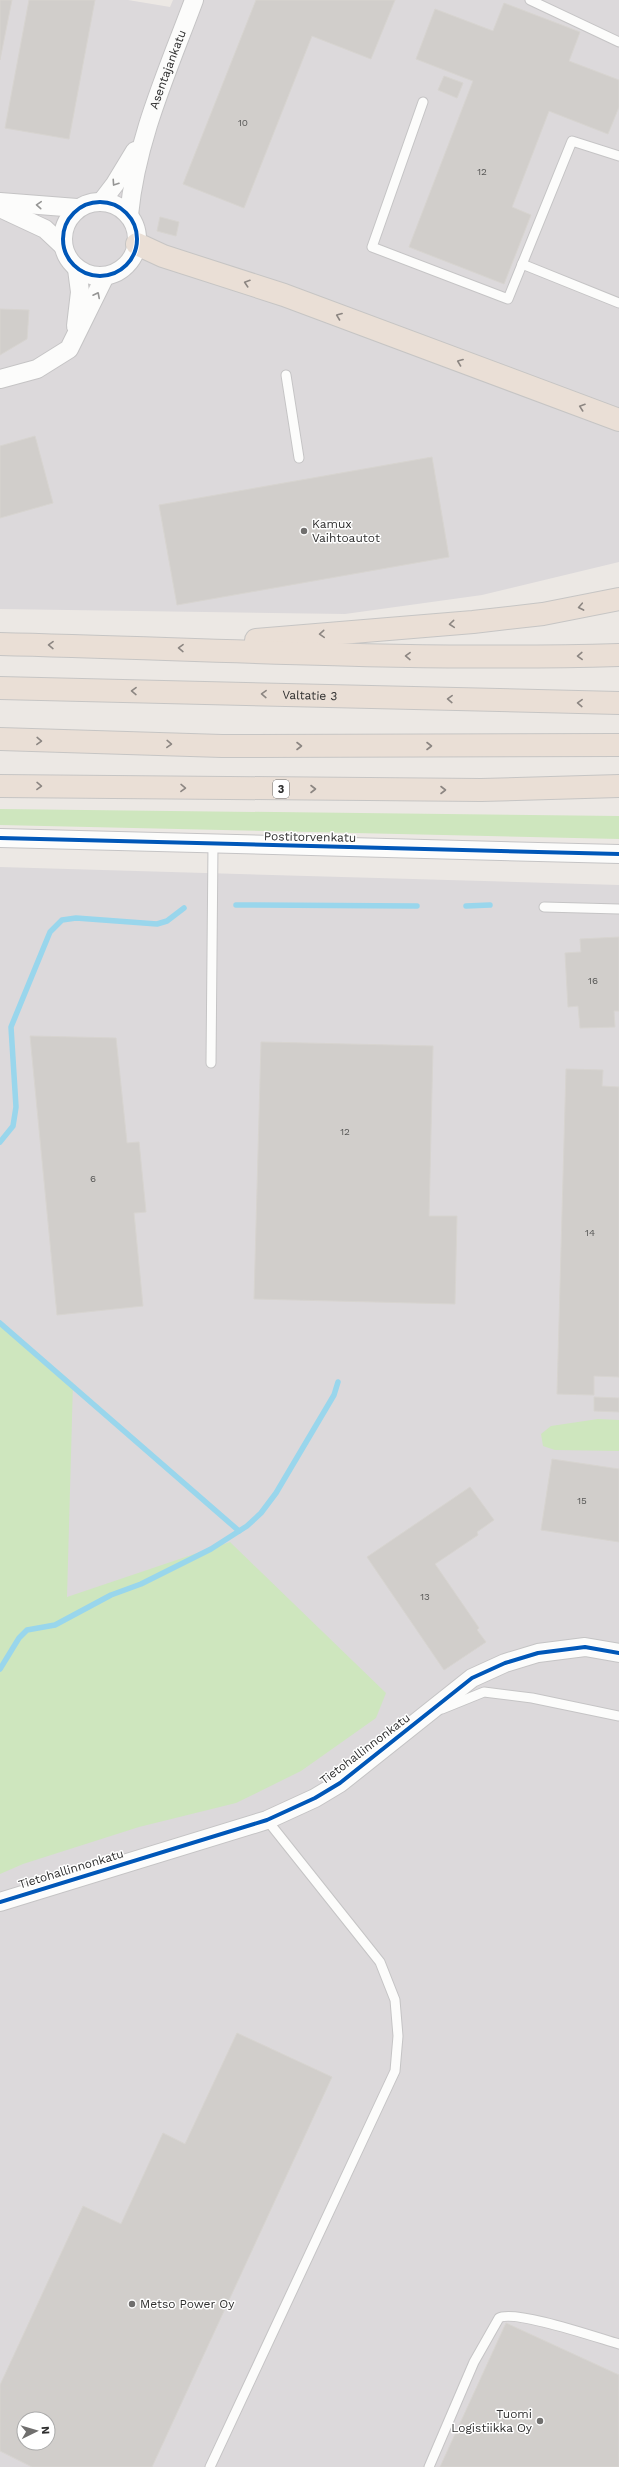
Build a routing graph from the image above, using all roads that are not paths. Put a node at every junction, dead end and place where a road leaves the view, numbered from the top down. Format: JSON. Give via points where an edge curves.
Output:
{"nodes":[{"id":1,"x":194,"y":0,"type":"edge"},
{"id":2,"x":530,"y":0,"type":"edge"},
{"id":3,"x":619,"y":42,"type":"edge"},
{"id":4,"x":423,"y":102,"type":"dead end"},
{"id":5,"x":142,"y":140,"type":"junction"},
{"id":6,"x":619,"y":156,"type":"edge"},
{"id":7,"x":102,"y":201,"type":"junction"},
{"id":8,"x":0,"y":202,"type":"edge"},
{"id":9,"x":0,"y":208,"type":"edge"},
{"id":10,"x":77,"y":208,"type":"junction"},
{"id":11,"x":129,"y":215,"type":"junction"},
{"id":12,"x":137,"y":244,"type":"junction"},
{"id":13,"x":62,"y":245,"type":"junction"},
{"id":14,"x":522,"y":264,"type":"junction"},
{"id":15,"x":78,"y":269,"type":"junction"},
{"id":16,"x":105,"y":276,"type":"junction"},
{"id":17,"x":619,"y":304,"type":"edge"},
{"id":18,"x":74,"y":338,"type":"junction"},
{"id":19,"x":286,"y":375,"type":"dead end"},
{"id":20,"x":0,"y":379,"type":"edge"},
{"id":21,"x":619,"y":420,"type":"edge"},
{"id":22,"x":299,"y":458,"type":"dead end"},
{"id":23,"x":619,"y":599,"type":"edge"},
{"id":24,"x":0,"y":644,"type":"edge"},
{"id":25,"x":220,"y":649,"type":"junction"},
{"id":26,"x":619,"y":655,"type":"edge"},
{"id":27,"x":0,"y":688,"type":"edge"},
{"id":28,"x":619,"y":703,"type":"edge"},
{"id":29,"x":0,"y":739,"type":"edge"},
{"id":30,"x":619,"y":745,"type":"edge"},
{"id":31,"x":0,"y":786,"type":"edge"},
{"id":32,"x":619,"y":786,"type":"edge"},
{"id":33,"x":561,"y":788,"type":"junction"},
{"id":34,"x":619,"y":793,"type":"edge"},
{"id":35,"x":0,"y":838,"type":"edge"},
{"id":36,"x":213,"y":845,"type":"junction"},
{"id":37,"x":619,"y":854,"type":"edge"},
{"id":38,"x":544,"y":907,"type":"dead end"},
{"id":39,"x":619,"y":909,"type":"edge"},
{"id":40,"x":211,"y":1063,"type":"dead end"},
{"id":41,"x":619,"y":1653,"type":"edge"},
{"id":42,"x":424,"y":1716,"type":"junction"},
{"id":43,"x":619,"y":1716,"type":"edge"},
{"id":44,"x":266,"y":1820,"type":"junction"},
{"id":45,"x":0,"y":1902,"type":"edge"},
{"id":46,"x":619,"y":2344,"type":"edge"},
{"id":47,"x":210,"y":2467,"type":"edge"},
{"id":48,"x":429,"y":2467,"type":"edge"}],
"edges":[{"from":1,"to":5,"type":"street","name":"Asentajankatu"},
{"from":2,"to":3,"type":"lane"},
{"from":4,"to":14,"type":"lane","via":[[372,248],[508,299]]},
{"from":5,"to":7,"type":"street","name":"Asentajankatu","one_way":true},
{"from":5,"to":11,"type":"street","name":"Asentajankatu","via":[[131,191]]},
{"from":6,"to":14,"type":"lane","via":[[572,141]]},
{"from":7,"to":10,"type":"street"},
{"from":7,"to":11,"type":"street","via":[[120,207]]},
{"from":10,"to":8,"type":"street","one_way":true},
{"from":9,"to":13,"type":"street","via":[[45,229]]},
{"from":10,"to":13,"type":"street","via":[[67,221]]},
{"from":11,"to":12,"type":"street","via":[[134,224]]},
{"from":12,"to":16,"type":"street","via":[[135,253],[126,266]]},
{"from":21,"to":12,"type":"highway","one_way":true,"via":[[284,295],[163,256]]},
{"from":13,"to":15,"type":"street","via":[[70,263]]},
{"from":14,"to":17,"type":"lane"},
{"from":15,"to":16,"type":"street","via":[[86,274]]},
{"from":15,"to":18,"type":"street","via":[[80,292]]},
{"from":18,"to":16,"type":"street","one_way":true},
{"from":18,"to":20,"type":"street","via":[[69,349],[54,361],[37,370]]},
{"from":19,"to":22,"type":"lane"},
{"from":23,"to":25,"type":"highway","one_way":true,"via":[[543,614],[264,639]]},
{"from":25,"to":24,"type":"highway","one_way":true},
{"from":26,"to":25,"type":"highway","one_way":true,"via":[[334,655]]},
{"from":28,"to":27,"type":"highway","name":"Valtatie 3","one_way":true},
{"from":29,"to":30,"type":"highway","one_way":true,"via":[[222,746]]},
{"from":31,"to":33,"type":"highway","number":"3","one_way":true,"via":[[481,790]]},
{"from":32,"to":33,"type":"highway","number":"3"},
{"from":33,"to":34,"type":"highway"},
{"from":35,"to":36,"type":"street","name":"Postitorvenkatu"},
{"from":36,"to":37,"type":"street","name":"Postitorvenkatu"},
{"from":36,"to":40,"type":"lane"},
{"from":38,"to":39,"type":"lane"},
{"from":41,"to":42,"type":"street","name":"Tietohallinnonkatu","via":[[585,1648],[538,1653],[505,1663],[472,1678]]},
{"from":42,"to":43,"type":"lane","via":[[484,1692],[532,1698]]},
{"from":42,"to":44,"type":"street","name":"Tietohallinnonkatu","via":[[340,1783]]},
{"from":44,"to":45,"type":"street","name":"Tietohallinnonkatu"},
{"from":44,"to":47,"type":"lane","via":[[380,1962],[395,2000],[398,2036],[395,2071]]},
{"from":46,"to":48,"type":"lane","via":[[537,2320],[507,2315],[499,2318],[474,2362]]}]}
